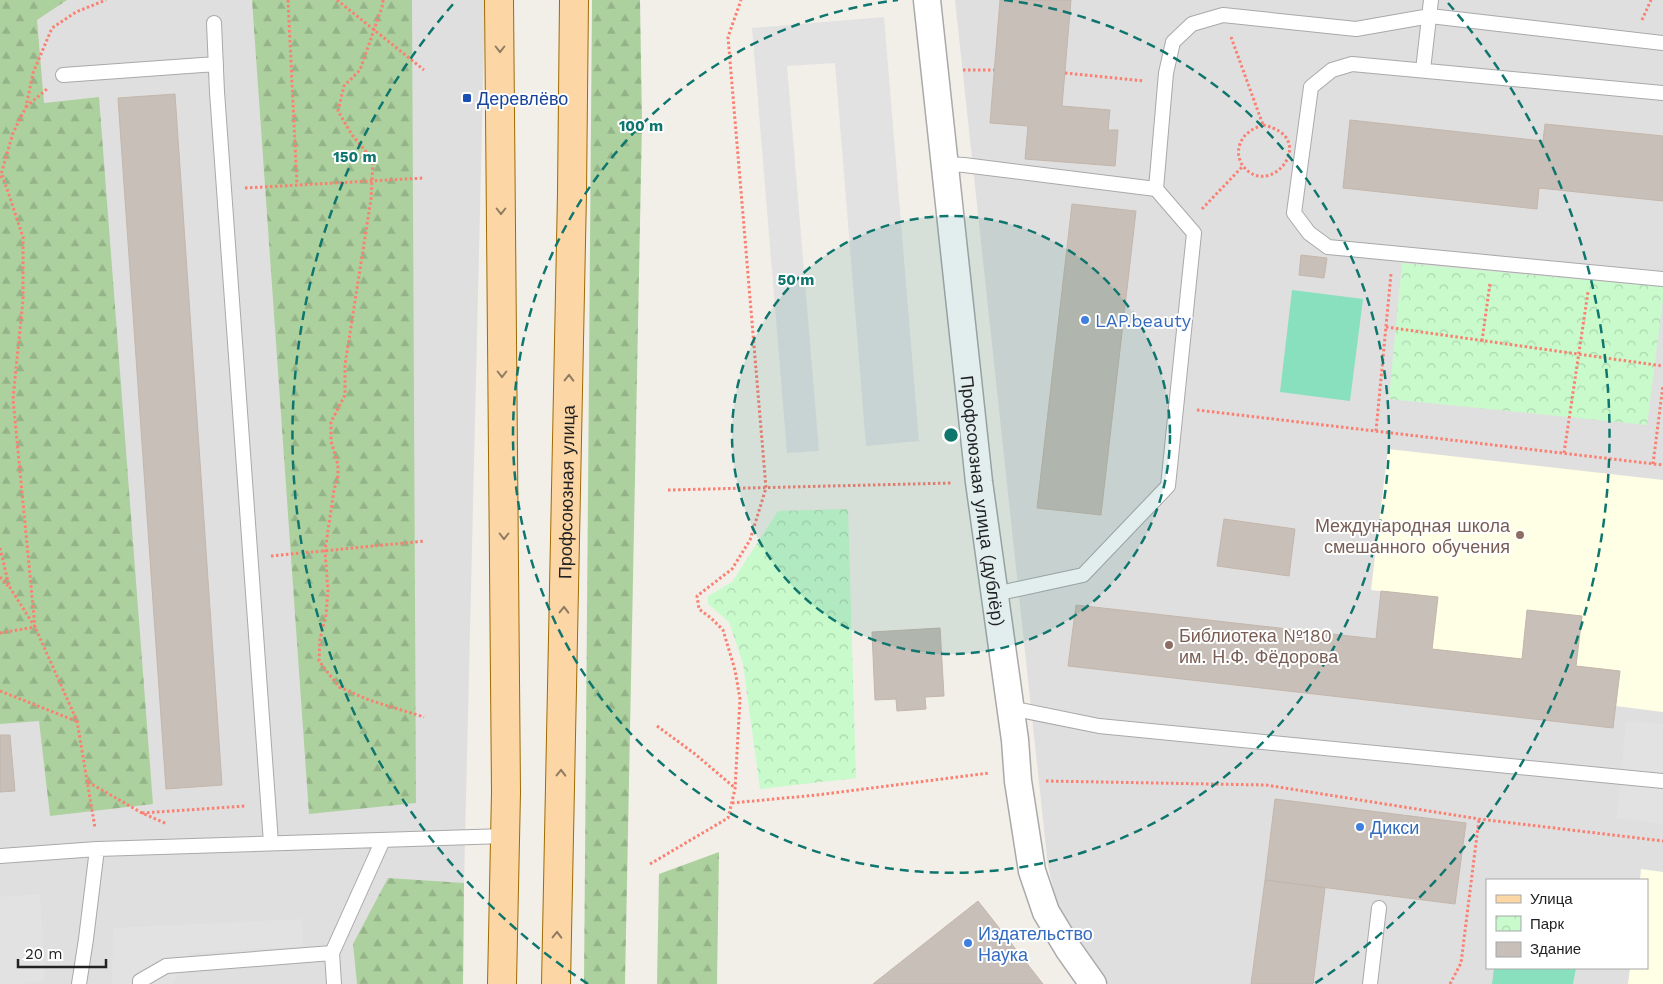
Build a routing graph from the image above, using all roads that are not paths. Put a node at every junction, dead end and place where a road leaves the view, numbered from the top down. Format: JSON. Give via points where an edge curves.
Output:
{"nodes":[{"id":1,"x":499,"y":0,"type":"edge"},
{"id":2,"x":574,"y":0,"type":"edge"},
{"id":3,"x":927,"y":0,"type":"edge"},
{"id":4,"x":1431,"y":0,"type":"edge"},
{"id":5,"x":1430,"y":16,"type":"junction"},
{"id":6,"x":214,"y":23,"type":"dead end"},
{"id":7,"x":1663,"y":43,"type":"edge"},
{"id":8,"x":216,"y":64,"type":"junction"},
{"id":9,"x":1423,"y":70,"type":"junction"},
{"id":10,"x":63,"y":75,"type":"road end"},
{"id":11,"x":1663,"y":93,"type":"edge"},
{"id":12,"x":945,"y":164,"type":"junction"},
{"id":13,"x":1156,"y":189,"type":"junction"},
{"id":14,"x":1663,"y":279,"type":"edge"},
{"id":15,"x":995,"y":594,"type":"junction"},
{"id":16,"x":1010,"y":708,"type":"junction"},
{"id":17,"x":1663,"y":780,"type":"edge"},
{"id":18,"x":505,"y":836,"type":"junction"},
{"id":19,"x":383,"y":840,"type":"junction"},
{"id":20,"x":271,"y":843,"type":"junction"},
{"id":21,"x":97,"y":849,"type":"junction"},
{"id":22,"x":0,"y":856,"type":"edge"},
{"id":23,"x":1379,"y":908,"type":"dead end"},
{"id":24,"x":332,"y":953,"type":"junction"},
{"id":25,"x":79,"y":984,"type":"edge"},
{"id":26,"x":140,"y":984,"type":"edge"},
{"id":27,"x":334,"y":984,"type":"edge"},
{"id":28,"x":502,"y":984,"type":"edge"},
{"id":29,"x":556,"y":984,"type":"edge"},
{"id":30,"x":1093,"y":984,"type":"edge"},
{"id":31,"x":1370,"y":984,"type":"edge"}],
"edges":[{"from":1,"to":18,"type":"main road","one_way":true},
{"from":29,"to":2,"type":"main road","name":"Профсоюзная улица","one_way":true},
{"from":3,"to":12,"type":"street","name":"Профсоюзная улица (дублёр)"},
{"from":4,"to":5,"type":"lane"},
{"from":5,"to":7,"type":"lane"},
{"from":5,"to":9,"type":"lane"},
{"from":5,"to":13,"type":"lane","via":[[1356,29],[1223,15],[1192,24],[1173,42],[1165,83]]},
{"from":6,"to":8,"type":"lane"},
{"from":8,"to":10,"type":"lane"},
{"from":8,"to":20,"type":"lane"},
{"from":9,"to":11,"type":"lane"},
{"from":9,"to":14,"type":"lane","via":[[1352,64],[1332,70],[1311,87],[1294,213],[1309,232],[1328,247]]},
{"from":12,"to":13,"type":"lane"},
{"from":12,"to":15,"type":"street","name":"Профсоюзная улица (дублёр)","via":[[979,482]]},
{"from":13,"to":15,"type":"lane","via":[[1194,233],[1168,486],[1083,575]]},
{"from":15,"to":16,"type":"street","name":"Профсоюзная улица (дублёр)"},
{"from":16,"to":17,"type":"lane","via":[[1099,726]]},
{"from":16,"to":30,"type":"street","name":"Профсоюзная улица (дублёр)","via":[[1032,871],[1046,912]]},
{"from":18,"to":19,"type":"lane"},
{"from":18,"to":28,"type":"main road"},
{"from":19,"to":20,"type":"lane"},
{"from":19,"to":24,"type":"lane"},
{"from":20,"to":21,"type":"lane"},
{"from":21,"to":22,"type":"lane"},
{"from":21,"to":25,"type":"lane"},
{"from":23,"to":31,"type":"lane"},
{"from":24,"to":26,"type":"lane","via":[[166,966]]},
{"from":24,"to":27,"type":"lane"}]}
